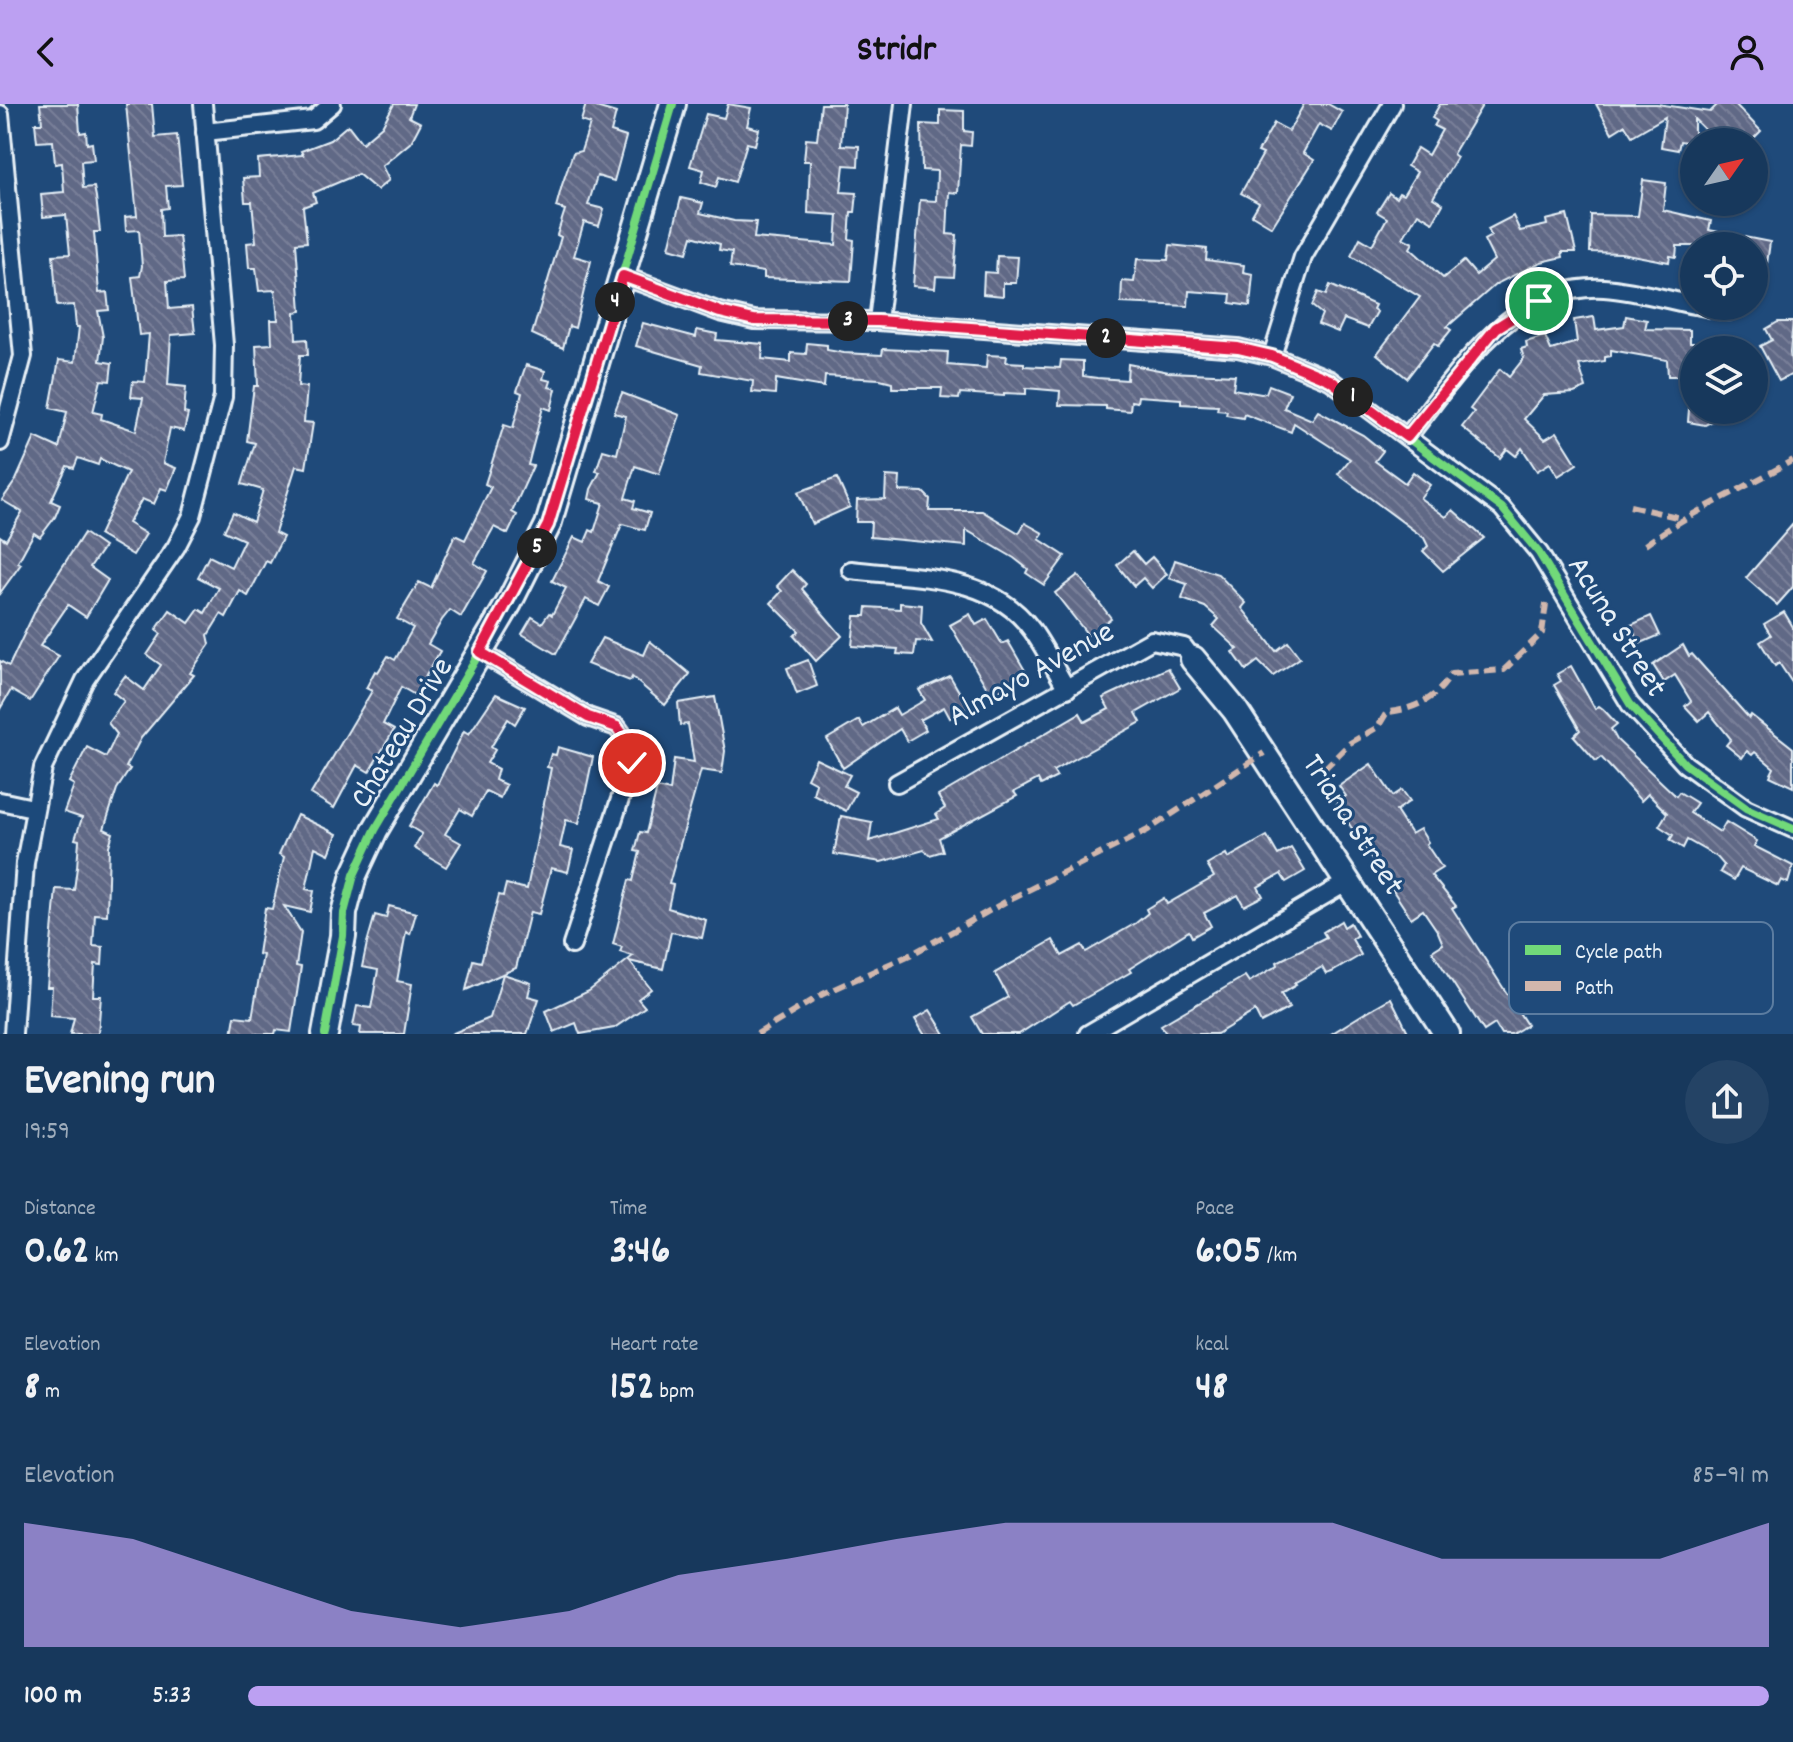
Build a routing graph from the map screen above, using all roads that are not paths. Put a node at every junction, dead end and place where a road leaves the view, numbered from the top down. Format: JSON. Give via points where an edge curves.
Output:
{"nodes":[{"id":1,"x":203,"y":104,"type":"edge"},
{"id":2,"x":332,"y":104,"type":"edge"},
{"id":3,"x":673,"y":104,"type":"edge"},
{"id":4,"x":904,"y":104,"type":"edge"},
{"id":5,"x":1392,"y":104,"type":"edge"},
{"id":6,"x":0,"y":114,"type":"edge"},
{"id":7,"x":205,"y":132,"type":"junction"},
{"id":8,"x":623,"y":276,"type":"junction"},
{"id":9,"x":1680,"y":302,"type":"edge"},
{"id":10,"x":878,"y":321,"type":"junction"},
{"id":11,"x":1272,"y":356,"type":"junction"},
{"id":12,"x":1407,"y":437,"type":"junction"},
{"id":13,"x":0,"y":442,"type":"edge"},
{"id":14,"x":851,"y":570,"type":"dead end"},
{"id":15,"x":480,"y":652,"type":"junction"},
{"id":16,"x":1193,"y":659,"type":"joint"},
{"id":17,"x":1067,"y":689,"type":"junction"},
{"id":18,"x":897,"y":783,"type":"dead end"},
{"id":19,"x":0,"y":801,"type":"edge"},
{"id":20,"x":33,"y":808,"type":"junction"},
{"id":21,"x":1793,"y":829,"type":"edge"},
{"id":22,"x":1349,"y":881,"type":"junction"},
{"id":23,"x":572,"y":945,"type":"dead end"},
{"id":24,"x":8,"y":993,"type":"edge"},
{"id":25,"x":13,"y":1034,"type":"edge"},
{"id":26,"x":325,"y":1034,"type":"edge"},
{"id":27,"x":1088,"y":1034,"type":"edge"},
{"id":28,"x":1447,"y":1034,"type":"edge"}],
"edges":[{"from":1,"to":7,"type":"street"},
{"from":2,"to":7,"type":"street","via":[[313,120]]},
{"from":3,"to":8,"type":"street","name":"Chateau Drive"},
{"from":4,"to":10,"type":"street"},
{"from":5,"to":11,"type":"street","via":[[1303,257]]},
{"from":6,"to":13,"type":"street","via":[[23,356]]},
{"from":7,"to":20,"type":"street","via":[[224,345],[223,397],[192,516],[85,680],[43,768]]},
{"from":8,"to":10,"type":"street","name":"Acuna Street","via":[[754,320]]},
{"from":8,"to":15,"type":"street","name":"Chateau Drive","via":[[548,525]]},
{"from":9,"to":12,"type":"street","via":[[1605,288],[1576,289],[1539,301],[1496,328]]},
{"from":10,"to":11,"type":"street","name":"Acuna Street","via":[[1238,348]]},
{"from":11,"to":12,"type":"street","name":"Acuna Street","via":[[1330,380]]},
{"from":12,"to":21,"type":"street","name":"Acuna Street","via":[[1502,508],[1539,553],[1630,704],[1685,764],[1746,808]]},
{"from":14,"to":17,"type":"street","via":[[970,584],[995,597],[1031,628]]},
{"from":15,"to":23,"type":"street","via":[[588,717],[617,727],[633,749]]},
{"from":15,"to":26,"type":"street","name":"Chateau Drive","via":[[354,875]]},
{"from":16,"to":17,"type":"street","name":"Almayo Avenue","via":[[1184,647],[1152,640]]},
{"from":16,"to":22,"type":"street","name":"Triana Street","via":[[1235,710]]},
{"from":17,"to":18,"type":"street","name":"Almayo Avenue"},
{"from":19,"to":20,"type":"street"},
{"from":20,"to":24,"type":"street"},
{"from":22,"to":27,"type":"street"},
{"from":22,"to":28,"type":"street","name":"Triana Street"},
{"from":24,"to":25,"type":"street"}]}
